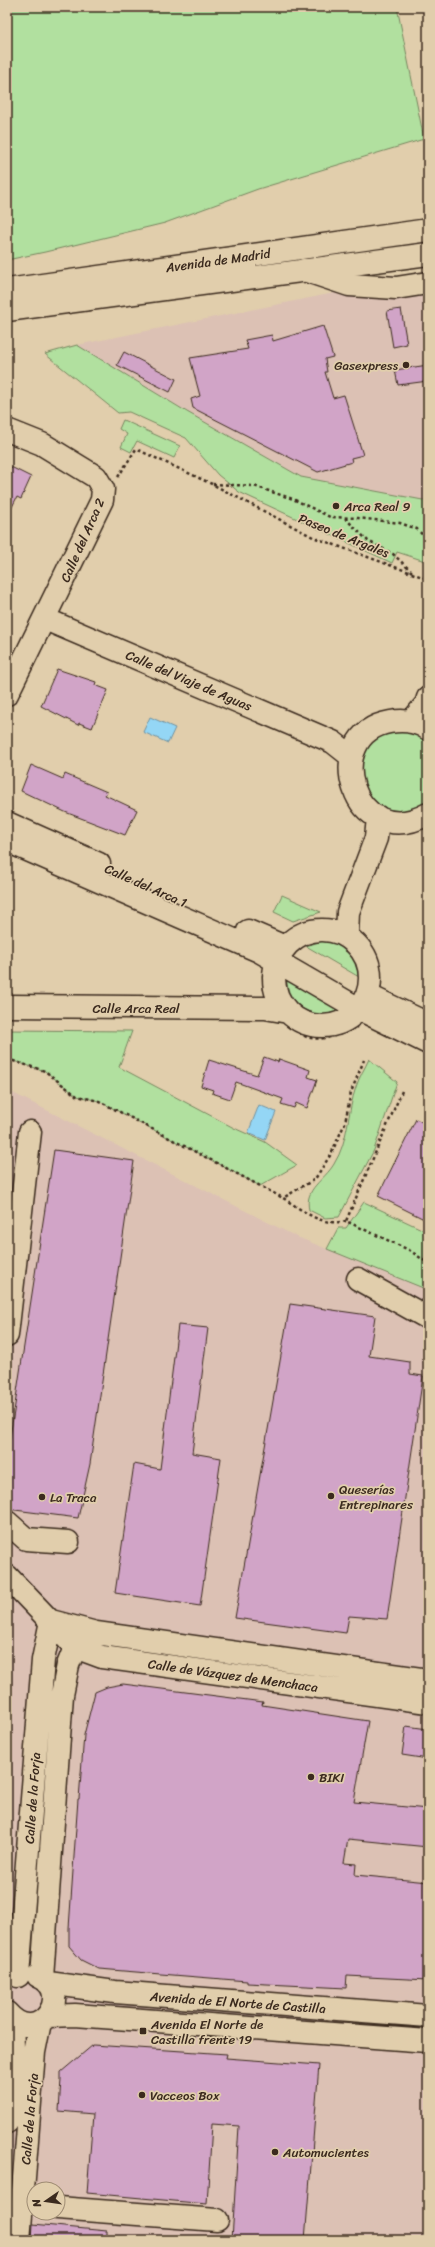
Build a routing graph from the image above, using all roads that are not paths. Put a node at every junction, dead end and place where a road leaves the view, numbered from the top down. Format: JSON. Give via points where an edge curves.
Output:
{"nodes":[{"id":1,"x":428,"y":230,"type":"edge"},
{"id":2,"x":428,"y":254,"type":"edge"},
{"id":3,"x":304,"y":270,"type":"junction"},
{"id":4,"x":428,"y":282,"type":"edge"},
{"id":5,"x":7,"y":290,"type":"edge"},
{"id":6,"x":7,"y":310,"type":"edge"},
{"id":7,"x":7,"y":430,"type":"edge"},
{"id":8,"x":46,"y":619,"type":"junction"},
{"id":9,"x":7,"y":694,"type":"edge"},
{"id":10,"x":427,"y":701,"type":"edge"},
{"id":11,"x":422,"y":726,"type":"edge"},
{"id":12,"x":355,"y":750,"type":"junction"},
{"id":13,"x":428,"y":814,"type":"edge"},
{"id":14,"x":7,"y":824,"type":"edge"},
{"id":15,"x":381,"y":825,"type":"junction"},
{"id":16,"x":7,"y":841,"type":"edge"},
{"id":17,"x":340,"y":933,"type":"junction"},
{"id":18,"x":275,"y":960,"type":"junction"},
{"id":19,"x":7,"y":1006,"type":"edge"},
{"id":20,"x":362,"y":1010,"type":"junction"},
{"id":21,"x":280,"y":1011,"type":"junction"},
{"id":22,"x":428,"y":1024,"type":"edge"},
{"id":23,"x":428,"y":1043,"type":"edge"},
{"id":24,"x":30,"y":1132,"type":"dead end"},
{"id":25,"x":358,"y":1279,"type":"dead end"},
{"id":26,"x":428,"y":1318,"type":"edge"},
{"id":27,"x":7,"y":1335,"type":"edge"},
{"id":28,"x":7,"y":1522,"type":"edge"},
{"id":29,"x":68,"y":1542,"type":"dead end"},
{"id":30,"x":7,"y":1576,"type":"edge"},
{"id":31,"x":51,"y":1621,"type":"junction"},
{"id":32,"x":79,"y":1638,"type":"junction"},
{"id":33,"x":428,"y":1680,"type":"edge"},
{"id":34,"x":428,"y":1702,"type":"edge"},
{"id":35,"x":45,"y":1980,"type":"junction"},
{"id":36,"x":11,"y":1981,"type":"edge"},
{"id":37,"x":9,"y":2015,"type":"edge"},
{"id":38,"x":428,"y":2016,"type":"edge"},
{"id":39,"x":44,"y":2019,"type":"junction"},
{"id":40,"x":428,"y":2042,"type":"edge"},
{"id":41,"x":7,"y":2122,"type":"edge"},
{"id":42,"x":29,"y":2181,"type":"edge"},
{"id":43,"x":66,"y":2209,"type":"edge"},
{"id":44,"x":26,"y":2213,"type":"edge"},
{"id":45,"x":217,"y":2220,"type":"dead end"},
{"id":46,"x":19,"y":2240,"type":"edge"}],
"edges":[{"from":1,"to":5,"type":"street","name":"Avenida de Madrid"},
{"from":2,"to":3,"type":"street","name":"Avenida de Madrid"},
{"from":3,"to":4,"type":"street","via":[[349,285],[396,288]]},
{"from":3,"to":6,"type":"street","name":"Avenida de Madrid"},
{"from":7,"to":8,"type":"street","name":"Calle del Arca 2","via":[[42,444],[96,477],[103,489],[102,500]]},
{"from":8,"to":9,"type":"street","name":"Calle del Arca 2"},
{"from":8,"to":12,"type":"street","name":"Calle del Viaje de Aguas"},
{"from":10,"to":11,"type":"street"},
{"from":11,"to":12,"type":"street","via":[[399,721],[376,727]]},
{"from":12,"to":15,"type":"street","via":[[351,780],[354,791]]},
{"from":13,"to":15,"type":"street","via":[[418,819]]},
{"from":14,"to":18,"type":"street","name":"Calle del Arca 1"},
{"from":15,"to":17,"type":"street"},
{"from":16,"to":18,"type":"street","name":"Calle del Arca 1","via":[[172,912]]},
{"from":17,"to":18,"type":"street","via":[[322,929],[305,932],[292,940]]},
{"from":17,"to":20,"type":"street","via":[[355,943],[367,959],[370,982]]},
{"from":18,"to":20,"type":"street"},
{"from":18,"to":21,"type":"street","via":[[274,972]]},
{"from":19,"to":21,"type":"street","name":"Calle Arca Real"},
{"from":20,"to":21,"type":"street","via":[[340,1022],[321,1026],[303,1022]]},
{"from":20,"to":22,"type":"street"},
{"from":20,"to":23,"type":"street"},
{"from":24,"to":27,"type":"street"},
{"from":25,"to":26,"type":"street"},
{"from":28,"to":29,"type":"street","via":[[26,1539]]},
{"from":30,"to":31,"type":"street","name":"Calle de Vázquez de Menchaca"},
{"from":31,"to":32,"type":"street","name":"Calle de Vázquez de Menchaca"},
{"from":31,"to":36,"type":"street","name":"Calle de la Forja","via":[[43,1660]]},
{"from":32,"to":33,"type":"street","name":"Calle de Vázquez de Menchaca"},
{"from":32,"to":34,"type":"street","name":"Calle de Vázquez de Menchaca","via":[[102,1657]]},
{"from":32,"to":35,"type":"street","name":"Calle de la Forja","via":[[68,1665],[62,1695]]},
{"from":35,"to":36,"type":"street","name":"Avenida de El Norte de Castilla","via":[[26,1974]]},
{"from":35,"to":38,"type":"street","name":"Avenida de El Norte de Castilla","via":[[115,1992]]},
{"from":35,"to":39,"type":"street","via":[[54,1998],[53,2006]]},
{"from":37,"to":39,"type":"street","name":"Avenida de El Norte de Castilla","via":[[28,2025]]},
{"from":37,"to":41,"type":"street","name":"Calle de la Forja","via":[[13,2048]]},
{"from":39,"to":40,"type":"street","name":"Avenida de El Norte de Castilla","via":[[75,2015]]},
{"from":39,"to":42,"type":"street","name":"Calle de la Forja","via":[[34,2052]]},
{"from":43,"to":45,"type":"street"},
{"from":44,"to":46,"type":"street","name":"Calle de la Forja"}]}
